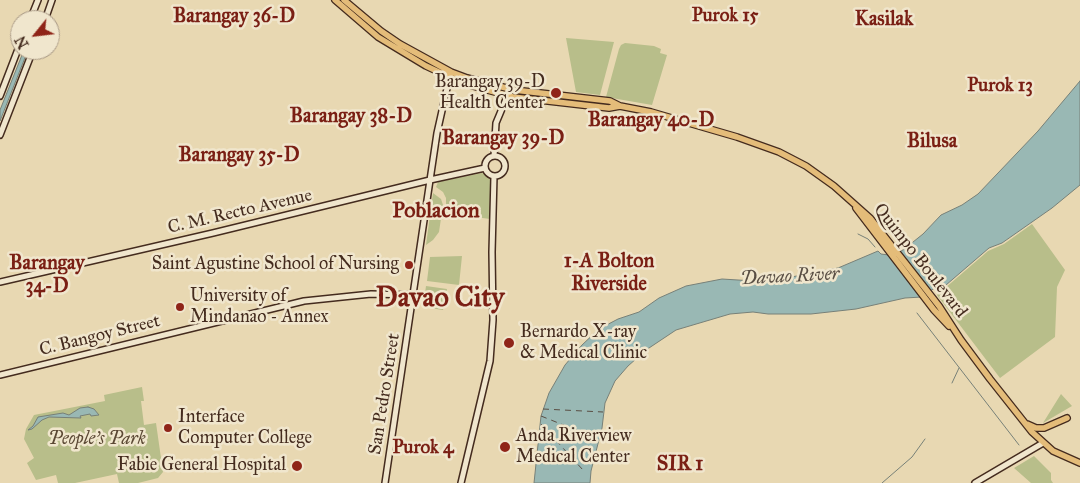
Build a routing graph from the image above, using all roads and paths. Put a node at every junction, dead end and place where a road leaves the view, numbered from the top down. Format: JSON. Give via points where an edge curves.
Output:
{"nodes":[{"id":1,"x":335,"y":0,"type":"edge"},
{"id":2,"x":344,"y":0,"type":"edge"},
{"id":3,"x":14,"y":60,"type":"edge"},
{"id":4,"x":29,"y":60,"type":"edge"},
{"id":5,"x":450,"y":75,"type":"junction"},
{"id":6,"x":509,"y":89,"type":"junction"},
{"id":7,"x":0,"y":96,"type":"edge"},
{"id":8,"x":508,"y":96,"type":"junction"},
{"id":9,"x":620,"y":106,"type":"junction"},
{"id":10,"x":0,"y":135,"type":"edge"},
{"id":11,"x":494,"y":156,"type":"junction"},
{"id":12,"x":485,"y":168,"type":"junction"},
{"id":13,"x":494,"y":176,"type":"junction"},
{"id":14,"x":430,"y":180,"type":"junction"},
{"id":15,"x":0,"y":282,"type":"edge"},
{"id":16,"x":413,"y":295,"type":"junction"},
{"id":17,"x":0,"y":375,"type":"edge"},
{"id":18,"x":1067,"y":418,"type":"dead end"},
{"id":19,"x":1022,"y":421,"type":"junction"},
{"id":20,"x":1032,"y":432,"type":"junction"},
{"id":21,"x":1043,"y":443,"type":"junction"},
{"id":22,"x":1037,"y":448,"type":"junction"},
{"id":23,"x":1080,"y":463,"type":"edge"},
{"id":24,"x":385,"y":483,"type":"edge"},
{"id":25,"x":461,"y":483,"type":"edge"},
{"id":26,"x":975,"y":483,"type":"edge"}],
"edges":[{"from":1,"to":5,"type":"main road","via":[[378,37],[416,61]]},
{"from":2,"to":5,"type":"main road","via":[[381,31]]},
{"from":3,"to":7,"type":"main road"},
{"from":4,"to":10,"type":"main road"},
{"from":5,"to":6,"type":"main road","name":"Quimpo Boulevard"},
{"from":5,"to":8,"type":"main road","name":"Quimpo Boulevard"},
{"from":5,"to":14,"type":"main road","name":"San Pedro Street"},
{"from":6,"to":8,"type":"main road"},
{"from":6,"to":9,"type":"main road","name":"Quimpo Boulevard","via":[[610,101]]},
{"from":8,"to":9,"type":"main road","name":"Quimpo Boulevard","via":[[610,108]]},
{"from":8,"to":11,"type":"main road","via":[[495,125]]},
{"from":9,"to":19,"type":"main road","name":"Quimpo Boulevard","via":[[700,125],[779,152],[824,178],[871,224]]},
{"from":11,"to":12,"type":"main road","via":[[486,161]]},
{"from":11,"to":13,"type":"main road","via":[[502,159],[505,166],[502,173]]},
{"from":12,"to":13,"type":"main road"},
{"from":12,"to":14,"type":"main road","name":"C. M. Recto Avenue"},
{"from":13,"to":25,"type":"main road","via":[[490,361]]},
{"from":14,"to":15,"type":"main road","name":"C. M. Recto Avenue"},
{"from":14,"to":16,"type":"main road","name":"San Pedro Street"},
{"from":16,"to":17,"type":"main road","name":"C. Bangoy Street","via":[[376,294],[294,303]]},
{"from":16,"to":24,"type":"main road","name":"San Pedro Street"},
{"from":18,"to":19,"type":"main road","via":[[1041,428]]},
{"from":19,"to":20,"type":"main road","name":"Quimpo Boulevard"},
{"from":20,"to":21,"type":"main road","name":"Quimpo Boulevard"},
{"from":20,"to":22,"type":"main road"},
{"from":21,"to":22,"type":"main road"},
{"from":21,"to":23,"type":"main road","name":"Quimpo Boulevard","via":[[1058,454]]},
{"from":22,"to":26,"type":"main road"}]}
